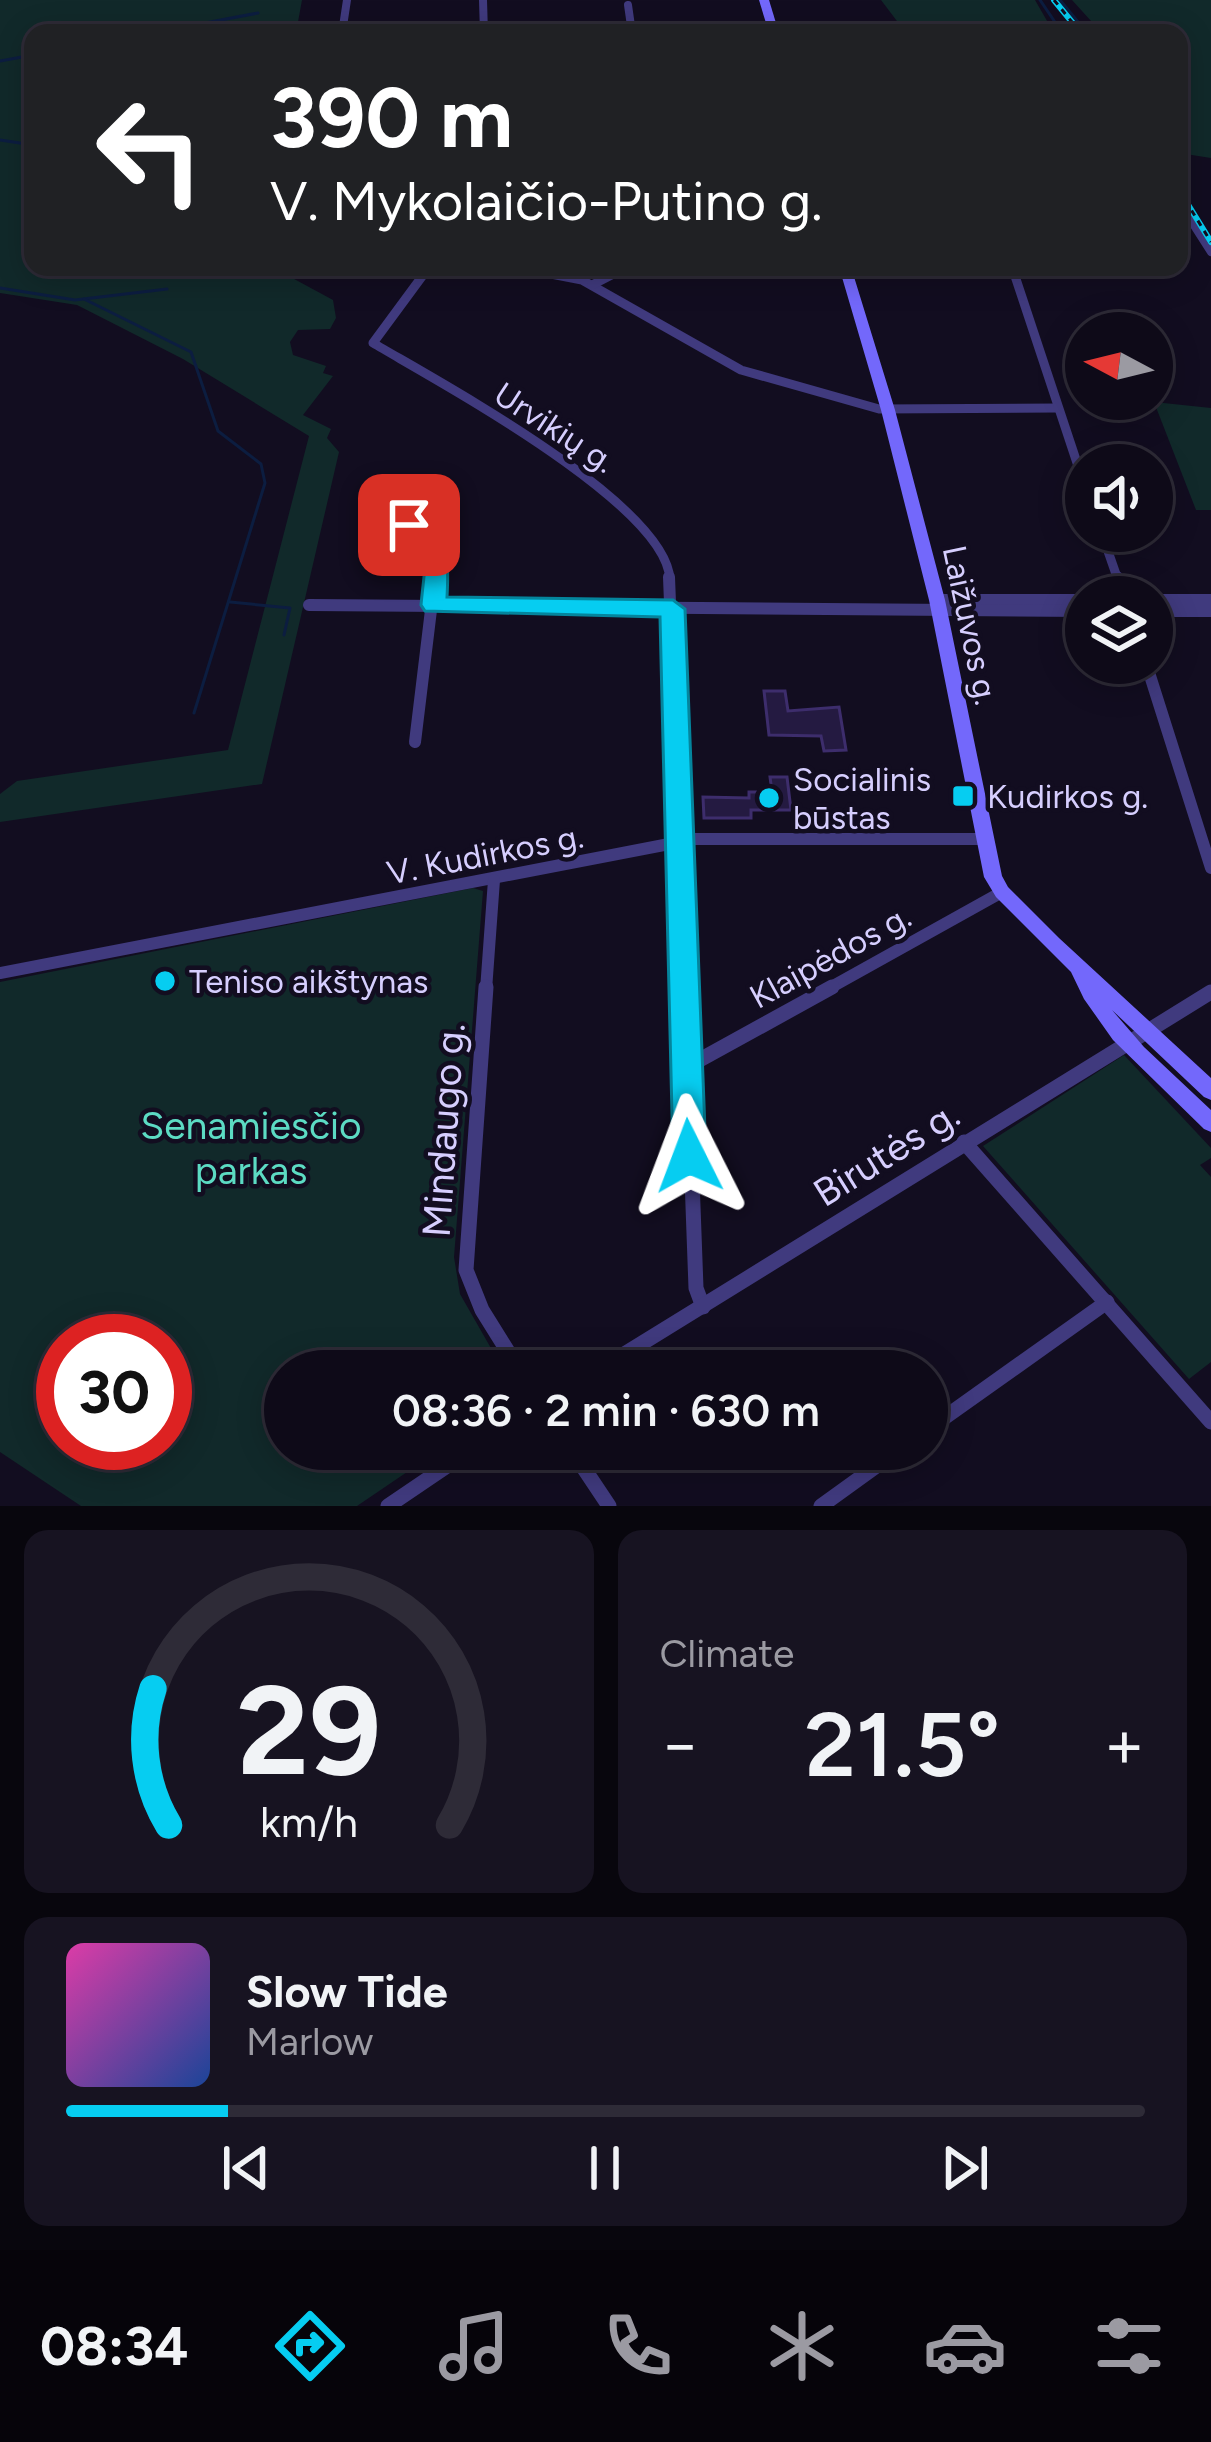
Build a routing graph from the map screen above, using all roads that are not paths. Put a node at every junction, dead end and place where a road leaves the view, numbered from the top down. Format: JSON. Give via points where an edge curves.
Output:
{"nodes":[{"id":1,"x":628,"y":5,"type":"dead end"},
{"id":2,"x":631,"y":24,"type":"edge"},
{"id":3,"x":1188,"y":216,"type":"edge"},
{"id":4,"x":1211,"y":252,"type":"edge"},
{"id":5,"x":422,"y":276,"type":"edge"},
{"id":6,"x":573,"y":276,"type":"edge"},
{"id":7,"x":610,"y":276,"type":"edge"},
{"id":8,"x":848,"y":276,"type":"edge"},
{"id":9,"x":1015,"y":276,"type":"edge"},
{"id":10,"x":592,"y":285,"type":"junction"},
{"id":11,"x":1057,"y":408,"type":"junction"},
{"id":12,"x":888,"y":410,"type":"junction"},
{"id":13,"x":1070,"y":444,"type":"edge"},
{"id":14,"x":386,"y":505,"type":"dead end"},
{"id":15,"x":1173,"y":600,"type":"edge"},
{"id":16,"x":1211,"y":600,"type":"edge"},
{"id":17,"x":1065,"y":601,"type":"edge"},
{"id":18,"x":309,"y":605,"type":"dead end"},
{"id":19,"x":434,"y":605,"type":"junction"},
{"id":20,"x":938,"y":606,"type":"junction"},
{"id":21,"x":673,"y":609,"type":"junction"},
{"id":22,"x":1065,"y":610,"type":"edge"},
{"id":23,"x":1173,"y":611,"type":"edge"},
{"id":24,"x":1211,"y":611,"type":"edge"},
{"id":25,"x":1153,"y":684,"type":"edge"},
{"id":26,"x":415,"y":742,"type":"dead end"},
{"id":27,"x":985,"y":839,"type":"junction"},
{"id":28,"x":677,"y":843,"type":"junction"},
{"id":29,"x":1211,"y":868,"type":"edge"},
{"id":30,"x":494,"y":880,"type":"junction"},
{"id":31,"x":1002,"y":892,"type":"junction"},
{"id":32,"x":1079,"y":970,"type":"junction"},
{"id":33,"x":0,"y":973,"type":"edge"},
{"id":34,"x":1211,"y":992,"type":"edge"},
{"id":35,"x":1148,"y":1029,"type":"junction"},
{"id":36,"x":1128,"y":1041,"type":"junction"},
{"id":37,"x":685,"y":1067,"type":"junction"},
{"id":38,"x":1211,"y":1090,"type":"edge"},
{"id":39,"x":1211,"y":1123,"type":"edge"},
{"id":40,"x":964,"y":1142,"type":"junction"},
{"id":41,"x":1107,"y":1302,"type":"junction"},
{"id":42,"x":703,"y":1306,"type":"junction"},
{"id":43,"x":507,"y":1350,"type":"edge"},
{"id":44,"x":631,"y":1350,"type":"edge"},
{"id":45,"x":948,"y":1415,"type":"edge"},
{"id":46,"x":1211,"y":1422,"type":"edge"},
{"id":47,"x":441,"y":1470,"type":"edge"},
{"id":48,"x":585,"y":1470,"type":"edge"},
{"id":49,"x":871,"y":1470,"type":"edge"},
{"id":50,"x":388,"y":1506,"type":"edge"},
{"id":51,"x":609,"y":1506,"type":"edge"},
{"id":52,"x":821,"y":1506,"type":"edge"}],
"edges":[{"from":1,"to":2,"type":"street"},
{"from":3,"to":4,"type":"street"},
{"from":5,"to":21,"type":"street","name":"Urvikių g.","via":[[373,343],[604,490],[669,568]]},
{"from":6,"to":10,"type":"street"},
{"from":7,"to":10,"type":"street"},
{"from":8,"to":12,"type":"main road","name":"Laižuvos g."},
{"from":9,"to":11,"type":"street"},
{"from":10,"to":12,"type":"street","via":[[741,370]]},
{"from":11,"to":12,"type":"street"},
{"from":11,"to":13,"type":"street"},
{"from":12,"to":20,"type":"main road","name":"Laižuvos g."},
{"from":14,"to":19,"type":"street","via":[[433,545]]},
{"from":15,"to":16,"type":"street"},
{"from":17,"to":20,"type":"street"},
{"from":18,"to":19,"type":"street"},
{"from":19,"to":21,"type":"street"},
{"from":19,"to":26,"type":"street"},
{"from":20,"to":21,"type":"street"},
{"from":20,"to":22,"type":"street"},
{"from":20,"to":27,"type":"main road","name":"Laižuvos g."},
{"from":21,"to":28,"type":"street","name":"Urvikių g."},
{"from":23,"to":24,"type":"street"},
{"from":25,"to":29,"type":"street"},
{"from":27,"to":28,"type":"street","name":"V. Kudirkos g."},
{"from":27,"to":31,"type":"main road","name":"Laižuvos g."},
{"from":28,"to":30,"type":"street","name":"V. Kudirkos g."},
{"from":28,"to":37,"type":"street","name":"Urvikių g."},
{"from":30,"to":33,"type":"street","name":"V. Kudirkos g."},
{"from":30,"to":43,"type":"street","name":"Mindaugo g.","via":[[466,1270]]},
{"from":31,"to":32,"type":"main road","name":"Laižuvos g."},
{"from":31,"to":37,"type":"street","name":"Klaipėdos g."},
{"from":32,"to":35,"type":"main road"},
{"from":32,"to":36,"type":"main road","via":[[1090,998]]},
{"from":34,"to":35,"type":"street","name":"Birutės g."},
{"from":35,"to":36,"type":"street","name":"Birutės g."},
{"from":35,"to":38,"type":"main road"},
{"from":36,"to":39,"type":"main road"},
{"from":36,"to":40,"type":"street","name":"Birutės g."},
{"from":37,"to":42,"type":"street","name":"Urvikių g."},
{"from":40,"to":41,"type":"street"},
{"from":40,"to":42,"type":"street","name":"Birutės g."},
{"from":41,"to":45,"type":"street"},
{"from":41,"to":46,"type":"street"},
{"from":42,"to":44,"type":"street","name":"Birutės g."},
{"from":47,"to":50,"type":"street"},
{"from":48,"to":51,"type":"street"},
{"from":49,"to":52,"type":"street"}]}
